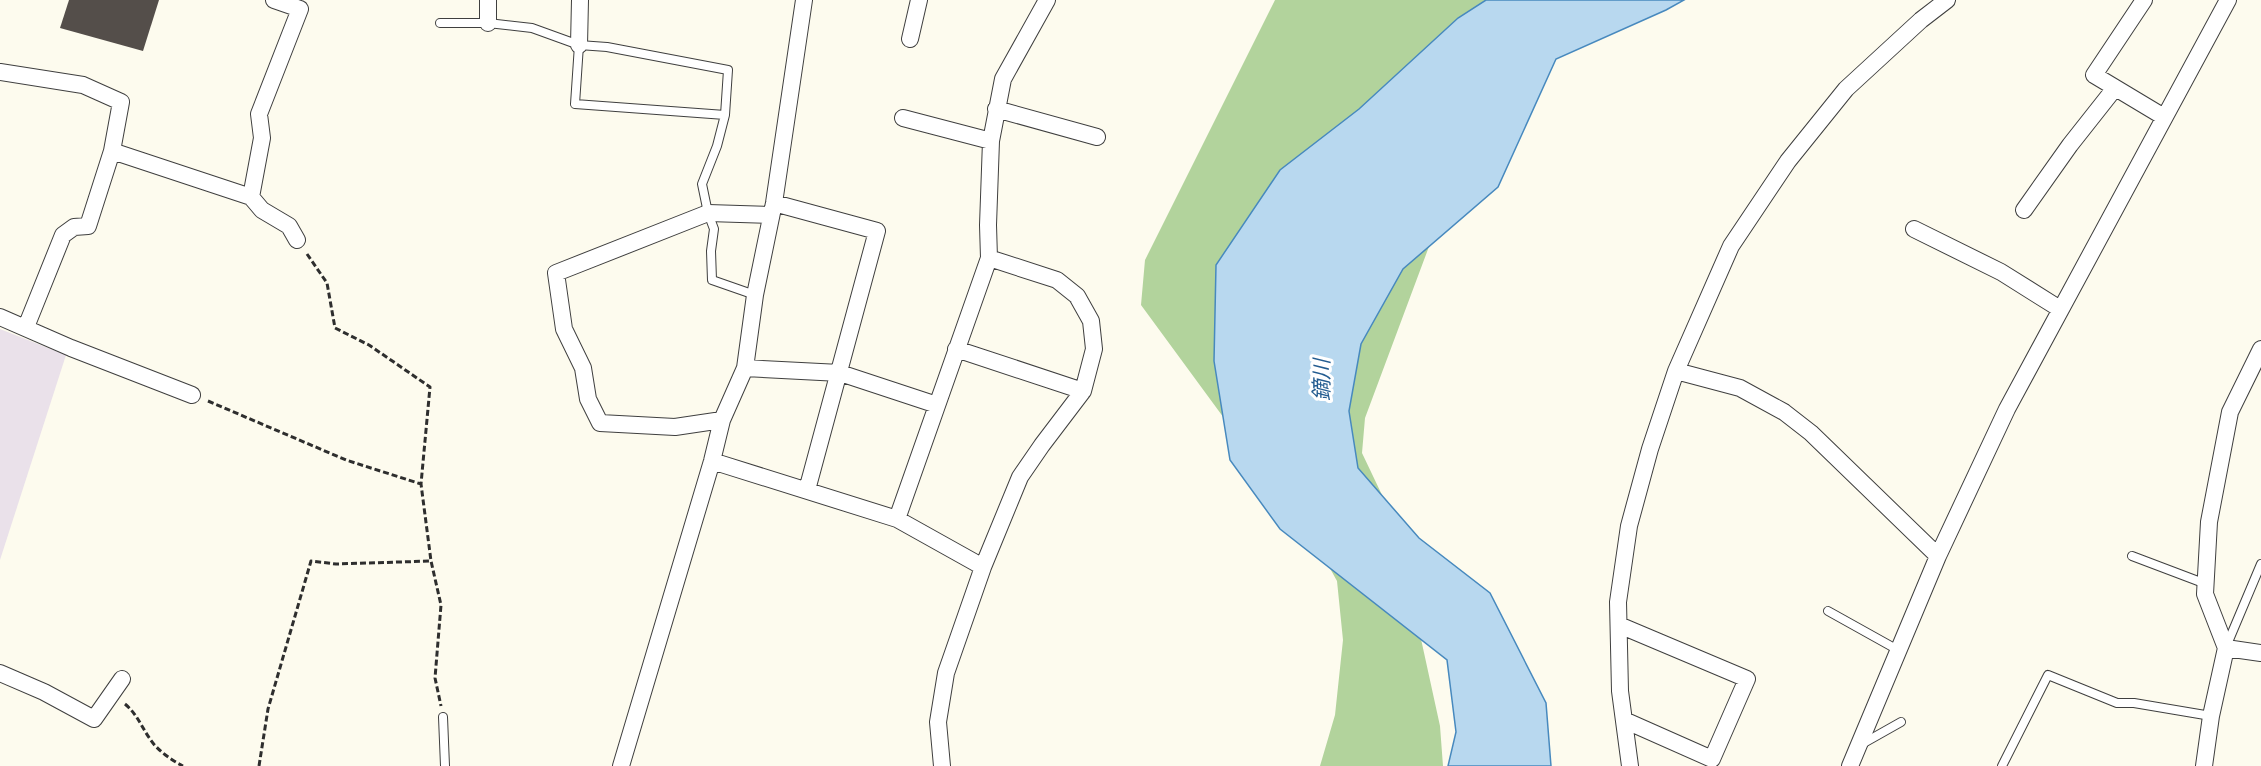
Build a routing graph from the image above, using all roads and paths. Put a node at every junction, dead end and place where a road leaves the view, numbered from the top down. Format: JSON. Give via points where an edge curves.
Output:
{"nodes":[{"id":1,"x":274,"y":0,"type":"edge"},
{"id":2,"x":488,"y":0,"type":"edge"},
{"id":3,"x":580,"y":0,"type":"edge"},
{"id":4,"x":804,"y":0,"type":"edge"},
{"id":5,"x":919,"y":0,"type":"edge"},
{"id":6,"x":1047,"y":0,"type":"edge"},
{"id":7,"x":1947,"y":0,"type":"edge"},
{"id":8,"x":2144,"y":0,"type":"edge"},
{"id":9,"x":2228,"y":0,"type":"edge"},
{"id":10,"x":440,"y":23,"type":"dead end"},
{"id":11,"x":488,"y":23,"type":"junction"},
{"id":12,"x":910,"y":39,"type":"dead end"},
{"id":13,"x":579,"y":45,"type":"junction"},
{"id":14,"x":0,"y":72,"type":"edge"},
{"id":15,"x":2115,"y":88,"type":"junction"},
{"id":16,"x":996,"y":108,"type":"junction"},
{"id":17,"x":724,"y":115,"type":"junction"},
{"id":18,"x":2164,"y":117,"type":"junction"},
{"id":19,"x":903,"y":118,"type":"dead end"},
{"id":20,"x":1097,"y":137,"type":"dead end"},
{"id":21,"x":991,"y":141,"type":"junction"},
{"id":22,"x":112,"y":151,"type":"junction"},
{"id":23,"x":251,"y":197,"type":"junction"},
{"id":24,"x":773,"y":209,"type":"junction"},
{"id":25,"x":2024,"y":210,"type":"dead end"},
{"id":26,"x":708,"y":213,"type":"junction"},
{"id":27,"x":1914,"y":229,"type":"dead end"},
{"id":28,"x":297,"y":240,"type":"joint"},
{"id":29,"x":989,"y":258,"type":"junction"},
{"id":30,"x":755,"y":295,"type":"junction"},
{"id":31,"x":2060,"y":309,"type":"junction"},
{"id":32,"x":0,"y":317,"type":"edge"},
{"id":33,"x":26,"y":327,"type":"junction"},
{"id":34,"x":956,"y":349,"type":"junction"},
{"id":35,"x":2261,"y":350,"type":"edge"},
{"id":36,"x":745,"y":368,"type":"junction"},
{"id":37,"x":1676,"y":371,"type":"junction"},
{"id":38,"x":840,"y":373,"type":"junction"},
{"id":39,"x":1083,"y":392,"type":"junction"},
{"id":40,"x":192,"y":395,"type":"joint"},
{"id":41,"x":937,"y":405,"type":"junction"},
{"id":42,"x":722,"y":420,"type":"junction"},
{"id":43,"x":712,"y":462,"type":"junction"},
{"id":44,"x":421,"y":484,"type":"junction"},
{"id":45,"x":807,"y":490,"type":"junction"},
{"id":46,"x":897,"y":519,"type":"junction"},
{"id":47,"x":1938,"y":556,"type":"junction"},
{"id":48,"x":2133,"y":556,"type":"dead end"},
{"id":49,"x":431,"y":561,"type":"junction"},
{"id":50,"x":2261,"y":564,"type":"edge"},
{"id":51,"x":983,"y":567,"type":"junction"},
{"id":52,"x":2206,"y":584,"type":"junction"},
{"id":53,"x":1828,"y":611,"type":"dead end"},
{"id":54,"x":1619,"y":625,"type":"junction"},
{"id":55,"x":2226,"y":648,"type":"junction"},
{"id":56,"x":1898,"y":650,"type":"junction"},
{"id":57,"x":2261,"y":652,"type":"edge"},
{"id":58,"x":0,"y":673,"type":"edge"},
{"id":59,"x":122,"y":679,"type":"dead end"},
{"id":60,"x":112,"y":694,"type":"junction"},
{"id":61,"x":2211,"y":716,"type":"junction"},
{"id":62,"x":443,"y":717,"type":"joint"},
{"id":63,"x":1624,"y":720,"type":"junction"},
{"id":64,"x":1901,"y":722,"type":"dead end"},
{"id":65,"x":1858,"y":747,"type":"junction"},
{"id":66,"x":1716,"y":763,"type":"edge"},
{"id":67,"x":183,"y":766,"type":"edge"},
{"id":68,"x":260,"y":766,"type":"edge"},
{"id":69,"x":445,"y":766,"type":"edge"},
{"id":70,"x":621,"y":766,"type":"edge"},
{"id":71,"x":942,"y":766,"type":"edge"},
{"id":72,"x":1630,"y":766,"type":"edge"},
{"id":73,"x":1850,"y":766,"type":"edge"},
{"id":74,"x":2002,"y":766,"type":"edge"},
{"id":75,"x":2204,"y":766,"type":"edge"}],
"edges":[{"from":1,"to":23,"type":"street","via":[[300,9],[259,114],[262,138]]},
{"from":2,"to":11,"type":"street"},
{"from":3,"to":13,"type":"street"},
{"from":4,"to":24,"type":"street"},
{"from":5,"to":12,"type":"street"},
{"from":6,"to":16,"type":"street","via":[[1003,79]]},
{"from":7,"to":37,"type":"street","via":[[1846,89],[1788,161],[1731,246]]},
{"from":8,"to":15,"type":"street","via":[[2094,75]]},
{"from":9,"to":18,"type":"street"},
{"from":10,"to":11,"type":"lane"},
{"from":11,"to":13,"type":"lane","via":[[532,28]]},
{"from":13,"to":17,"type":"lane","via":[[728,70]]},
{"from":13,"to":17,"type":"lane","via":[[575,104]]},
{"from":14,"to":22,"type":"street","via":[[83,85],[121,102]]},
{"from":15,"to":18,"type":"street"},
{"from":15,"to":25,"type":"street"},
{"from":16,"to":20,"type":"street"},
{"from":16,"to":21,"type":"street"},
{"from":17,"to":26,"type":"lane","via":[[702,184]]},
{"from":18,"to":31,"type":"street"},
{"from":19,"to":21,"type":"street"},
{"from":21,"to":29,"type":"street"},
{"from":22,"to":23,"type":"street"},
{"from":22,"to":33,"type":"street","via":[[88,226],[74,227],[63,235]]},
{"from":23,"to":28,"type":"street","via":[[262,210],[289,226]]},
{"from":24,"to":26,"type":"street"},
{"from":24,"to":30,"type":"street"},
{"from":24,"to":38,"type":"street","via":[[877,231]]},
{"from":26,"to":30,"type":"lane","via":[[714,229],[712,280]]},
{"from":26,"to":42,"type":"street","via":[[556,273],[564,328],[583,368],[588,399],[600,423],[675,427]]},
{"from":27,"to":31,"type":"street","via":[[2001,272]]},
{"from":28,"to":44,"type":"path","via":[[327,283],[335,328],[369,345],[430,387]]},
{"from":29,"to":34,"type":"street"},
{"from":29,"to":39,"type":"street","via":[[1057,280],[1077,296],[1091,321],[1095,349]]},
{"from":30,"to":36,"type":"street"},
{"from":31,"to":47,"type":"street","via":[[2007,409]]},
{"from":32,"to":33,"type":"street"},
{"from":33,"to":40,"type":"street"},
{"from":34,"to":39,"type":"street"},
{"from":34,"to":41,"type":"street"},
{"from":35,"to":52,"type":"street","via":[[2230,412],[2209,522]]},
{"from":36,"to":38,"type":"street"},
{"from":36,"to":42,"type":"street"},
{"from":37,"to":47,"type":"street","via":[[1740,388],[1784,412],[1811,433]]},
{"from":37,"to":54,"type":"street","via":[[1629,526],[1618,602]]},
{"from":38,"to":41,"type":"street"},
{"from":38,"to":45,"type":"street"},
{"from":39,"to":51,"type":"street","via":[[1020,477]]},
{"from":40,"to":44,"type":"path","via":[[346,460]]},
{"from":41,"to":46,"type":"street"},
{"from":42,"to":43,"type":"street"},
{"from":43,"to":45,"type":"street"},
{"from":43,"to":70,"type":"street"},
{"from":44,"to":49,"type":"path"},
{"from":45,"to":46,"type":"street"},
{"from":46,"to":51,"type":"street"},
{"from":47,"to":56,"type":"street"},
{"from":48,"to":52,"type":"lane"},
{"from":49,"to":62,"type":"path","via":[[441,605],[435,678]]},
{"from":49,"to":68,"type":"path","via":[[312,561],[268,709]]},
{"from":50,"to":55,"type":"lane"},
{"from":51,"to":71,"type":"street","via":[[946,673],[938,722]]},
{"from":52,"to":55,"type":"street","via":[[2205,594]]},
{"from":53,"to":56,"type":"lane"},
{"from":54,"to":63,"type":"street"},
{"from":54,"to":66,"type":"street","via":[[1747,679]]},
{"from":55,"to":57,"type":"street"},
{"from":55,"to":61,"type":"street"},
{"from":56,"to":65,"type":"street"},
{"from":58,"to":60,"type":"street","via":[[94,719]]},
{"from":59,"to":60,"type":"street"},
{"from":60,"to":67,"type":"path","via":[[134,712],[151,741]]},
{"from":61,"to":74,"type":"lane","via":[[2117,703],[2048,675]]},
{"from":61,"to":75,"type":"street"},
{"from":62,"to":69,"type":"lane"},
{"from":63,"to":66,"type":"street"},
{"from":63,"to":72,"type":"street"},
{"from":64,"to":65,"type":"lane"},
{"from":65,"to":73,"type":"street"}]}
